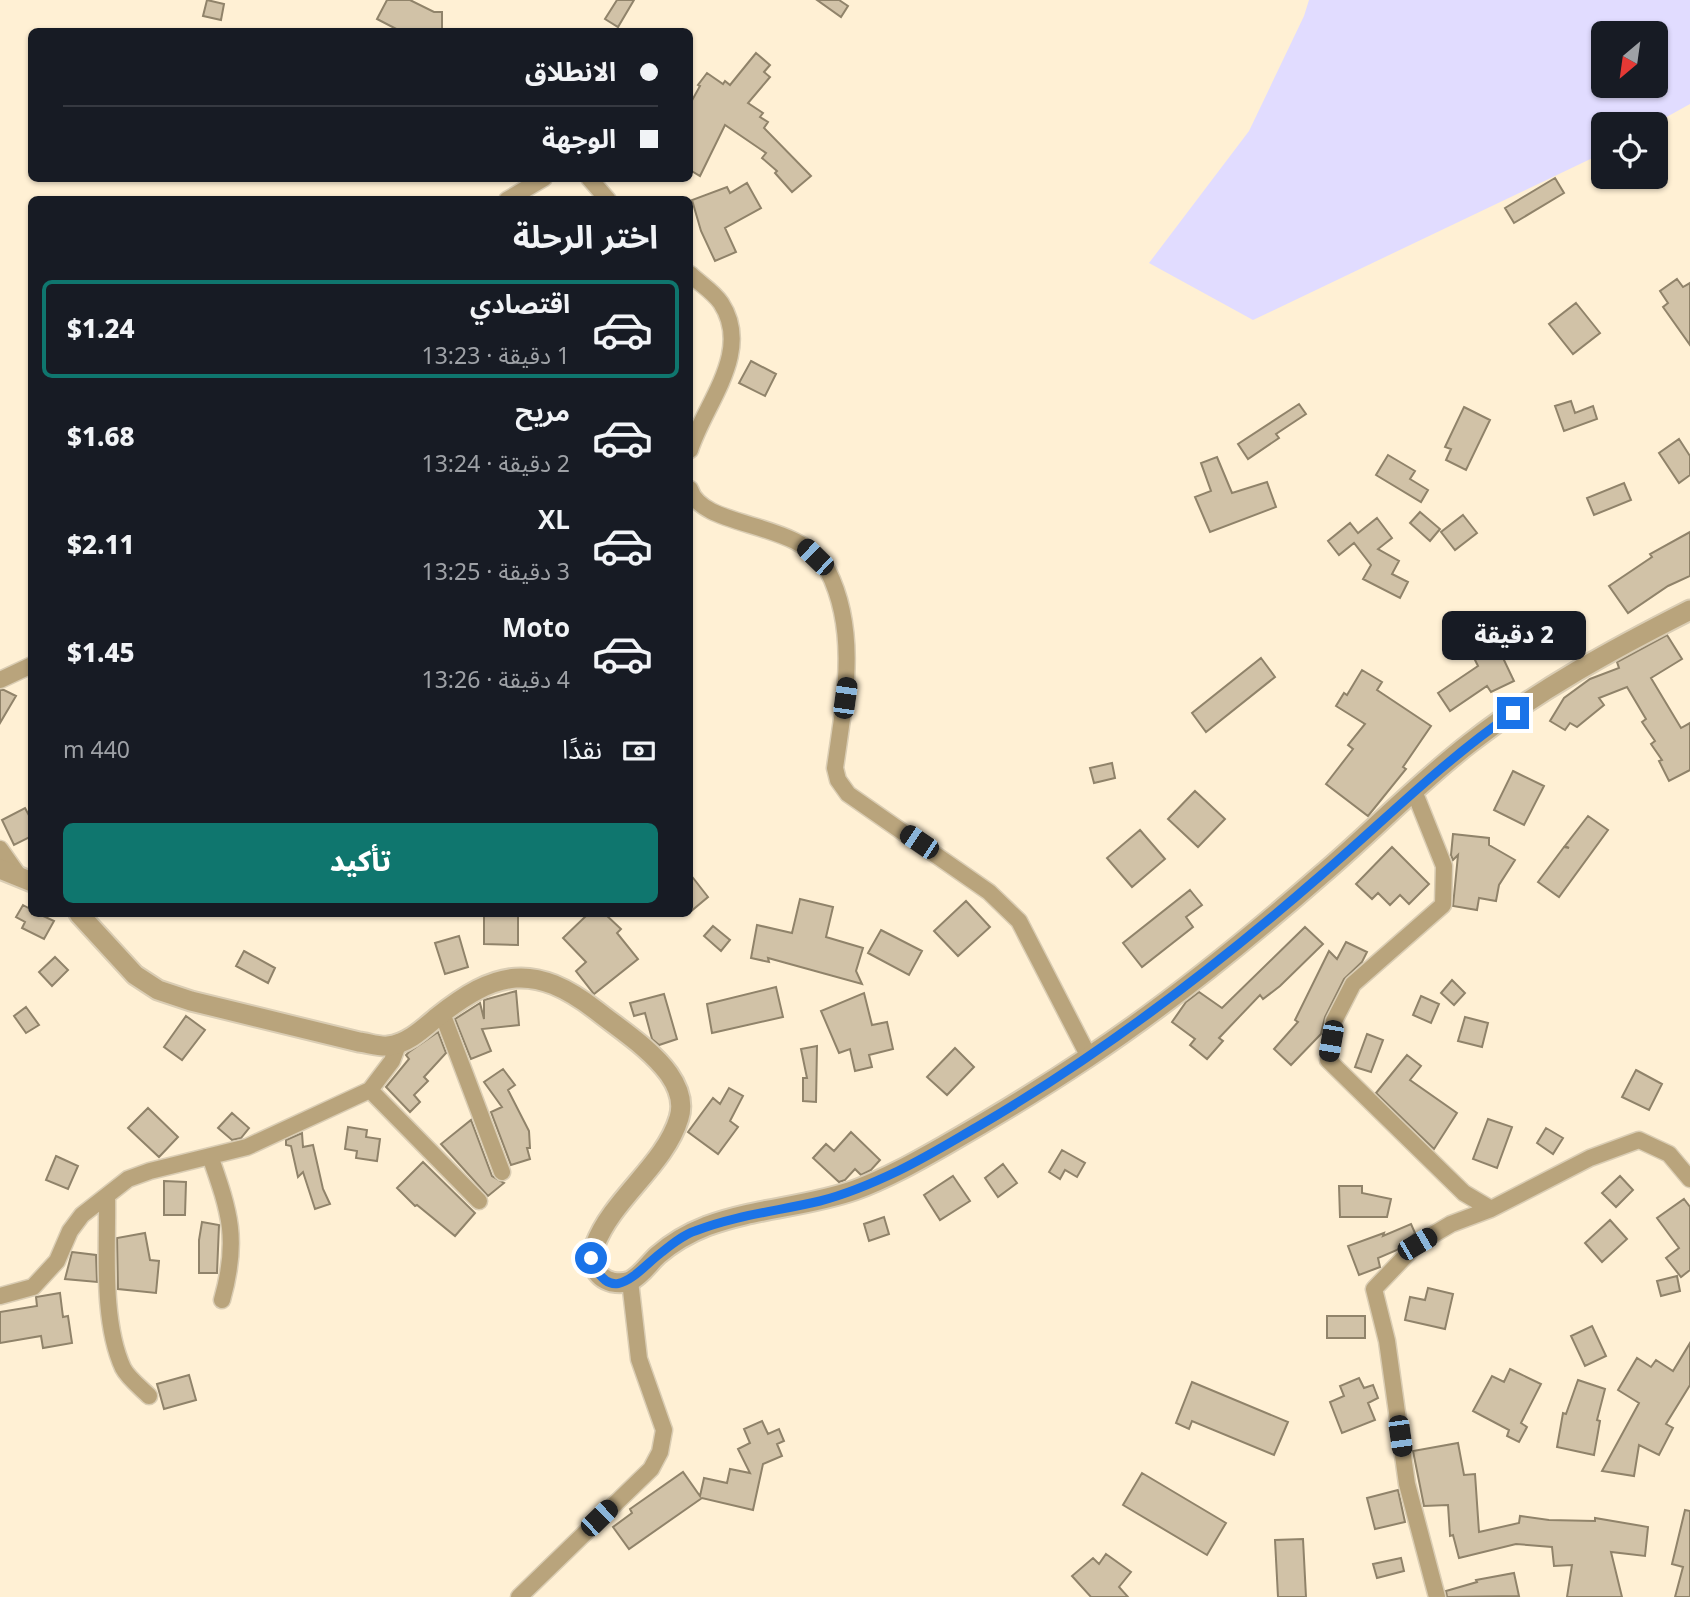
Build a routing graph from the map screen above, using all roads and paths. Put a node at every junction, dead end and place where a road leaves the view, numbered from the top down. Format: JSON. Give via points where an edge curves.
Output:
{"nodes":[{"id":1,"x":537,"y":182,"type":"edge"},
{"id":2,"x":592,"y":182,"type":"edge"},
{"id":3,"x":515,"y":196,"type":"edge"},
{"id":4,"x":605,"y":196,"type":"edge"},
{"id":5,"x":693,"y":277,"type":"edge"},
{"id":6,"x":693,"y":443,"type":"edge"},
{"id":7,"x":693,"y":498,"type":"edge"},
{"id":8,"x":1690,"y":610,"type":"edge"},
{"id":9,"x":28,"y":667,"type":"edge"},
{"id":10,"x":0,"y":680,"type":"edge"},
{"id":11,"x":1414,"y":791,"type":"junction"},
{"id":12,"x":0,"y":849,"type":"edge"},
{"id":13,"x":0,"y":867,"type":"edge"},
{"id":14,"x":25,"y":879,"type":"edge"},
{"id":15,"x":82,"y":917,"type":"edge"},
{"id":16,"x":442,"y":1013,"type":"junction"},
{"id":17,"x":399,"y":1042,"type":"junction"},
{"id":18,"x":1089,"y":1057,"type":"junction"},
{"id":19,"x":369,"y":1090,"type":"junction"},
{"id":20,"x":211,"y":1156,"type":"junction"},
{"id":21,"x":502,"y":1172,"type":"dead end"},
{"id":22,"x":1690,"y":1179,"type":"edge"},
{"id":23,"x":107,"y":1196,"type":"junction"},
{"id":24,"x":479,"y":1201,"type":"dead end"},
{"id":25,"x":1491,"y":1209,"type":"junction"},
{"id":26,"x":629,"y":1281,"type":"junction"},
{"id":27,"x":0,"y":1296,"type":"edge"},
{"id":28,"x":222,"y":1300,"type":"dead end"},
{"id":29,"x":149,"y":1396,"type":"dead end"},
{"id":30,"x":519,"y":1597,"type":"edge"},
{"id":31,"x":1437,"y":1597,"type":"edge"}],
"edges":[{"from":1,"to":3,"type":"street"},
{"from":2,"to":4,"type":"street"},
{"from":5,"to":6,"type":"street","via":[[721,302],[734,342]]},
{"from":7,"to":18,"type":"street","via":[[708,511],[782,533],[827,568],[845,630],[848,674],[835,768],[838,780],[848,794],[989,891],[1019,921]]},
{"from":8,"to":11,"type":"street","via":[[1600,656],[1534,698],[1469,743]]},
{"from":9,"to":10,"type":"street"},
{"from":11,"to":18,"type":"street","via":[[1320,877]]},
{"from":11,"to":25,"type":"street","via":[[1444,866],[1443,905],[1353,984],[1334,1021],[1328,1060],[1464,1193]]},
{"from":12,"to":14,"type":"street"},
{"from":13,"to":14,"type":"street"},
{"from":15,"to":17,"type":"street","via":[[135,975],[158,990],[359,1042],[388,1046]]},
{"from":16,"to":17,"type":"street","via":[[413,1037]]},
{"from":16,"to":21,"type":"street"},
{"from":16,"to":26,"type":"street","via":[[487,983],[516,976],[548,983],[576,995],[667,1071],[680,1093],[680,1115],[670,1139],[606,1224],[591,1258],[596,1272],[606,1280]]},
{"from":17,"to":19,"type":"street","via":[[393,1061]]},
{"from":18,"to":26,"type":"street","via":[[901,1170],[858,1189],[722,1220],[687,1234]]},
{"from":19,"to":20,"type":"street","via":[[247,1147]]},
{"from":19,"to":24,"type":"street"},
{"from":20,"to":23,"type":"street","via":[[150,1171]]},
{"from":20,"to":28,"type":"street","via":[[226,1200],[232,1240],[232,1266]]},
{"from":22,"to":25,"type":"street","via":[[1669,1154],[1639,1140],[1590,1158]]},
{"from":23,"to":27,"type":"street","via":[[82,1215],[57,1261],[33,1287]]},
{"from":23,"to":29,"type":"street","via":[[108,1298],[117,1348],[124,1371]]},
{"from":25,"to":31,"type":"street","via":[[1451,1224],[1417,1244],[1374,1289],[1387,1341],[1407,1484]]},
{"from":26,"to":30,"type":"street","via":[[639,1359],[664,1430],[660,1452],[651,1469]]}]}
